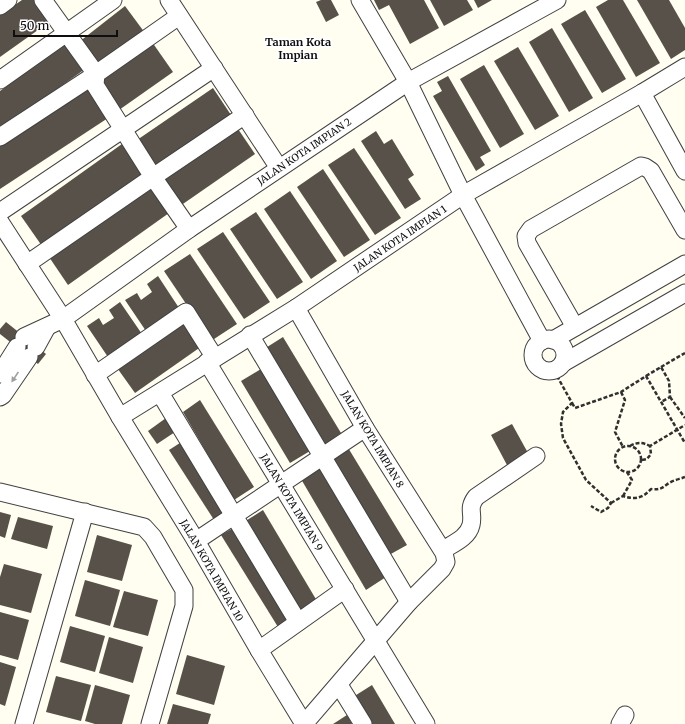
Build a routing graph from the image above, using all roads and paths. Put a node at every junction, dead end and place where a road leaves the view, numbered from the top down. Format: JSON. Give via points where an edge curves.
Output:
{"nodes":[{"id":1,"x":8,"y":0,"type":"edge"},
{"id":2,"x":43,"y":0,"type":"edge"},
{"id":3,"x":113,"y":0,"type":"edge"},
{"id":4,"x":169,"y":0,"type":"edge"},
{"id":5,"x":360,"y":0,"type":"edge"},
{"id":6,"x":557,"y":0,"type":"edge"},
{"id":7,"x":0,"y":6,"type":"edge"},
{"id":8,"x":179,"y":16,"type":"junction"},
{"id":9,"x":66,"y":33,"type":"junction"},
{"id":10,"x":685,"y":67,"type":"edge"},
{"id":11,"x":214,"y":68,"type":"junction"},
{"id":12,"x":96,"y":74,"type":"junction"},
{"id":13,"x":0,"y":80,"type":"edge"},
{"id":14,"x":408,"y":82,"type":"junction"},
{"id":15,"x":642,"y":93,"type":"junction"},
{"id":16,"x":246,"y":115,"type":"junction"},
{"id":17,"x":123,"y":129,"type":"junction"},
{"id":18,"x":0,"y":137,"type":"edge"},
{"id":19,"x":279,"y":168,"type":"junction"},
{"id":20,"x":685,"y":171,"type":"edge"},
{"id":21,"x":153,"y":176,"type":"junction"},
{"id":22,"x":463,"y":195,"type":"junction"},
{"id":23,"x":0,"y":212,"type":"edge"},
{"id":24,"x":0,"y":222,"type":"edge"},
{"id":25,"x":189,"y":229,"type":"junction"},
{"id":26,"x":685,"y":230,"type":"edge"},
{"id":27,"x":27,"y":264,"type":"junction"},
{"id":28,"x":685,"y":264,"type":"edge"},
{"id":29,"x":685,"y":293,"type":"edge"},
{"id":30,"x":296,"y":308,"type":"junction"},
{"id":31,"x":63,"y":319,"type":"junction"},
{"id":32,"x":575,"y":327,"type":"junction"},
{"id":33,"x":250,"y":336,"type":"junction"},
{"id":34,"x":547,"y":340,"type":"junction"},
{"id":35,"x":26,"y":347,"type":"junction"},
{"id":36,"x":685,"y":353,"type":"edge"},
{"id":37,"x":211,"y":360,"type":"junction"},
{"id":38,"x":558,"y":367,"type":"junction"},
{"id":39,"x":661,"y":367,"type":"junction"},
{"id":40,"x":0,"y":374,"type":"edge"},
{"id":41,"x":95,"y":375,"type":"junction"},
{"id":42,"x":646,"y":376,"type":"junction"},
{"id":43,"x":621,"y":392,"type":"junction"},
{"id":44,"x":160,"y":393,"type":"junction"},
{"id":45,"x":0,"y":397,"type":"edge"},
{"id":46,"x":670,"y":397,"type":"junction"},
{"id":47,"x":572,"y":402,"type":"junction"},
{"id":48,"x":661,"y":402,"type":"junction"},
{"id":49,"x":120,"y":417,"type":"junction"},
{"id":50,"x":685,"y":418,"type":"edge"},
{"id":51,"x":685,"y":425,"type":"edge"},
{"id":52,"x":365,"y":428,"type":"junction"},
{"id":53,"x":677,"y":429,"type":"junction"},
{"id":54,"x":685,"y":443,"type":"edge"},
{"id":55,"x":630,"y":446,"type":"junction"},
{"id":56,"x":650,"y":446,"type":"junction"},
{"id":57,"x":623,"y":447,"type":"junction"},
{"id":58,"x":322,"y":456,"type":"junction"},
{"id":59,"x":536,"y":456,"type":"dead end"},
{"id":60,"x":642,"y":460,"type":"junction"},
{"id":61,"x":627,"y":472,"type":"junction"},
{"id":62,"x":685,"y":477,"type":"edge"},
{"id":63,"x":281,"y":484,"type":"junction"},
{"id":64,"x":0,"y":492,"type":"edge"},
{"id":65,"x":623,"y":496,"type":"junction"},
{"id":66,"x":611,"y":503,"type":"junction"},
{"id":67,"x":591,"y":506,"type":"dead end"},
{"id":68,"x":85,"y":512,"type":"junction"},
{"id":69,"x":235,"y":515,"type":"junction"},
{"id":70,"x":196,"y":541,"type":"junction"},
{"id":71,"x":442,"y":550,"type":"junction"},
{"id":72,"x":345,"y":589,"type":"junction"},
{"id":73,"x":409,"y":602,"type":"junction"},
{"id":74,"x":298,"y":622,"type":"junction"},
{"id":75,"x":377,"y":641,"type":"junction"},
{"id":76,"x":259,"y":650,"type":"junction"},
{"id":77,"x":339,"y":685,"type":"junction"},
{"id":78,"x":24,"y":724,"type":"edge"},
{"id":79,"x":150,"y":724,"type":"edge"},
{"id":80,"x":304,"y":724,"type":"edge"},
{"id":81,"x":364,"y":724,"type":"edge"},
{"id":82,"x":426,"y":724,"type":"edge"}],
"edges":[{"from":1,"to":7,"type":"street"},
{"from":2,"to":9,"type":"street"},
{"from":3,"to":9,"type":"street"},
{"from":4,"to":8,"type":"street"},
{"from":5,"to":14,"type":"street"},
{"from":6,"to":14,"type":"street","name":"JALAN KOTA IMPIAN 2"},
{"from":8,"to":11,"type":"street"},
{"from":8,"to":12,"type":"street"},
{"from":9,"to":12,"type":"street"},
{"from":9,"to":13,"type":"street"},
{"from":10,"to":15,"type":"street","name":"JALAN KOTA IMPIAN 1"},
{"from":11,"to":16,"type":"street"},
{"from":11,"to":17,"type":"street"},
{"from":12,"to":17,"type":"street","via":[[96,85]]},
{"from":12,"to":18,"type":"street"},
{"from":14,"to":19,"type":"street","name":"JALAN KOTA IMPIAN 2"},
{"from":14,"to":22,"type":"street"},
{"from":15,"to":20,"type":"street"},
{"from":15,"to":22,"type":"street","name":"JALAN KOTA IMPIAN 1"},
{"from":16,"to":19,"type":"street"},
{"from":16,"to":21,"type":"street"},
{"from":17,"to":21,"type":"street"},
{"from":17,"to":23,"type":"street"},
{"from":19,"to":25,"type":"street","name":"JALAN KOTA IMPIAN 2"},
{"from":21,"to":25,"type":"street"},
{"from":21,"to":27,"type":"street"},
{"from":22,"to":30,"type":"street","name":"JALAN KOTA IMPIAN 1"},
{"from":22,"to":34,"type":"street"},
{"from":24,"to":27,"type":"street","name":"JALAN KOTA IMPIAN 10"},
{"from":25,"to":31,"type":"street","name":"JALAN KOTA IMPIAN 2"},
{"from":26,"to":32,"type":"street","via":[[652,171],[641,166],[531,229],[526,236],[527,243]]},
{"from":27,"to":31,"type":"street","name":"JALAN KOTA IMPIAN 10"},
{"from":28,"to":32,"type":"street"},
{"from":29,"to":38,"type":"street"},
{"from":30,"to":33,"type":"street","name":"JALAN KOTA IMPIAN 1"},
{"from":30,"to":52,"type":"street","name":"JALAN KOTA IMPIAN 8"},
{"from":31,"to":35,"type":"street","name":"JALAN KOTA IMPIAN 2","via":[[47,327]]},
{"from":31,"to":41,"type":"street","name":"JALAN KOTA IMPIAN 10"},
{"from":32,"to":34,"type":"street"},
{"from":33,"to":37,"type":"street","name":"JALAN KOTA IMPIAN 1"},
{"from":33,"to":58,"type":"street"},
{"from":34,"to":38,"type":"street","via":[[558,342],[565,352]]},
{"from":34,"to":38,"type":"street","via":[[534,350],[535,361],[542,370],[548,371]]},
{"from":35,"to":40,"type":"street"},
{"from":35,"to":45,"type":"street","one_way":true},
{"from":36,"to":39,"type":"path"},
{"from":37,"to":41,"type":"street","name":"JALAN KOTA IMPIAN 9","via":[[186,312]]},
{"from":37,"to":44,"type":"street","name":"JALAN KOTA IMPIAN 1"},
{"from":37,"to":63,"type":"street","name":"JALAN KOTA IMPIAN 9"},
{"from":38,"to":47,"type":"path"},
{"from":39,"to":42,"type":"path"},
{"from":39,"to":46,"type":"path","via":[[669,381]]},
{"from":41,"to":49,"type":"street","name":"JALAN KOTA IMPIAN 10"},
{"from":42,"to":43,"type":"path"},
{"from":42,"to":48,"type":"path"},
{"from":43,"to":47,"type":"path","via":[[575,408]]},
{"from":43,"to":57,"type":"path","via":[[625,400],[615,432]]},
{"from":44,"to":49,"type":"street","name":"JALAN KOTA IMPIAN 1"},
{"from":44,"to":69,"type":"street"},
{"from":46,"to":48,"type":"path"},
{"from":46,"to":50,"type":"path"},
{"from":47,"to":66,"type":"path","via":[[563,412],[563,438],[586,480]]},
{"from":48,"to":53,"type":"path"},
{"from":49,"to":70,"type":"street","name":"JALAN KOTA IMPIAN 10"},
{"from":51,"to":53,"type":"path"},
{"from":52,"to":58,"type":"street"},
{"from":52,"to":71,"type":"street","name":"JALAN KOTA IMPIAN 8"},
{"from":53,"to":54,"type":"path"},
{"from":53,"to":56,"type":"path"},
{"from":55,"to":56,"type":"path","via":[[637,442]]},
{"from":55,"to":57,"type":"path"},
{"from":55,"to":60,"type":"path","via":[[636,448]]},
{"from":56,"to":60,"type":"path","via":[[651,454]]},
{"from":57,"to":61,"type":"path","via":[[615,458],[621,470]]},
{"from":58,"to":63,"type":"street"},
{"from":58,"to":73,"type":"street"},
{"from":59,"to":71,"type":"street","via":[[476,497],[471,506],[469,530],[462,538]]},
{"from":60,"to":61,"type":"path","via":[[634,471]]},
{"from":61,"to":65,"type":"path","via":[[632,480]]},
{"from":62,"to":65,"type":"path","via":[[665,488],[652,489],[642,497]]},
{"from":63,"to":69,"type":"street"},
{"from":63,"to":72,"type":"street","name":"JALAN KOTA IMPIAN 9"},
{"from":64,"to":68,"type":"street"},
{"from":65,"to":66,"type":"path"},
{"from":66,"to":67,"type":"path","via":[[601,512]]},
{"from":68,"to":78,"type":"street"},
{"from":68,"to":79,"type":"street","via":[[144,527],[153,536],[184,590],[184,606]]},
{"from":69,"to":70,"type":"street"},
{"from":69,"to":74,"type":"street"},
{"from":70,"to":76,"type":"street","name":"JALAN KOTA IMPIAN 10"},
{"from":71,"to":73,"type":"street","via":[[446,557],[442,569]]},
{"from":72,"to":74,"type":"street"},
{"from":72,"to":75,"type":"street","name":"JALAN KOTA IMPIAN 9"},
{"from":73,"to":75,"type":"street"},
{"from":74,"to":76,"type":"street"},
{"from":75,"to":77,"type":"street"},
{"from":75,"to":82,"type":"street","name":"JALAN KOTA IMPIAN 9"},
{"from":76,"to":80,"type":"street","name":"JALAN KOTA IMPIAN 10"},
{"from":77,"to":80,"type":"street"},
{"from":77,"to":81,"type":"street"}]}
